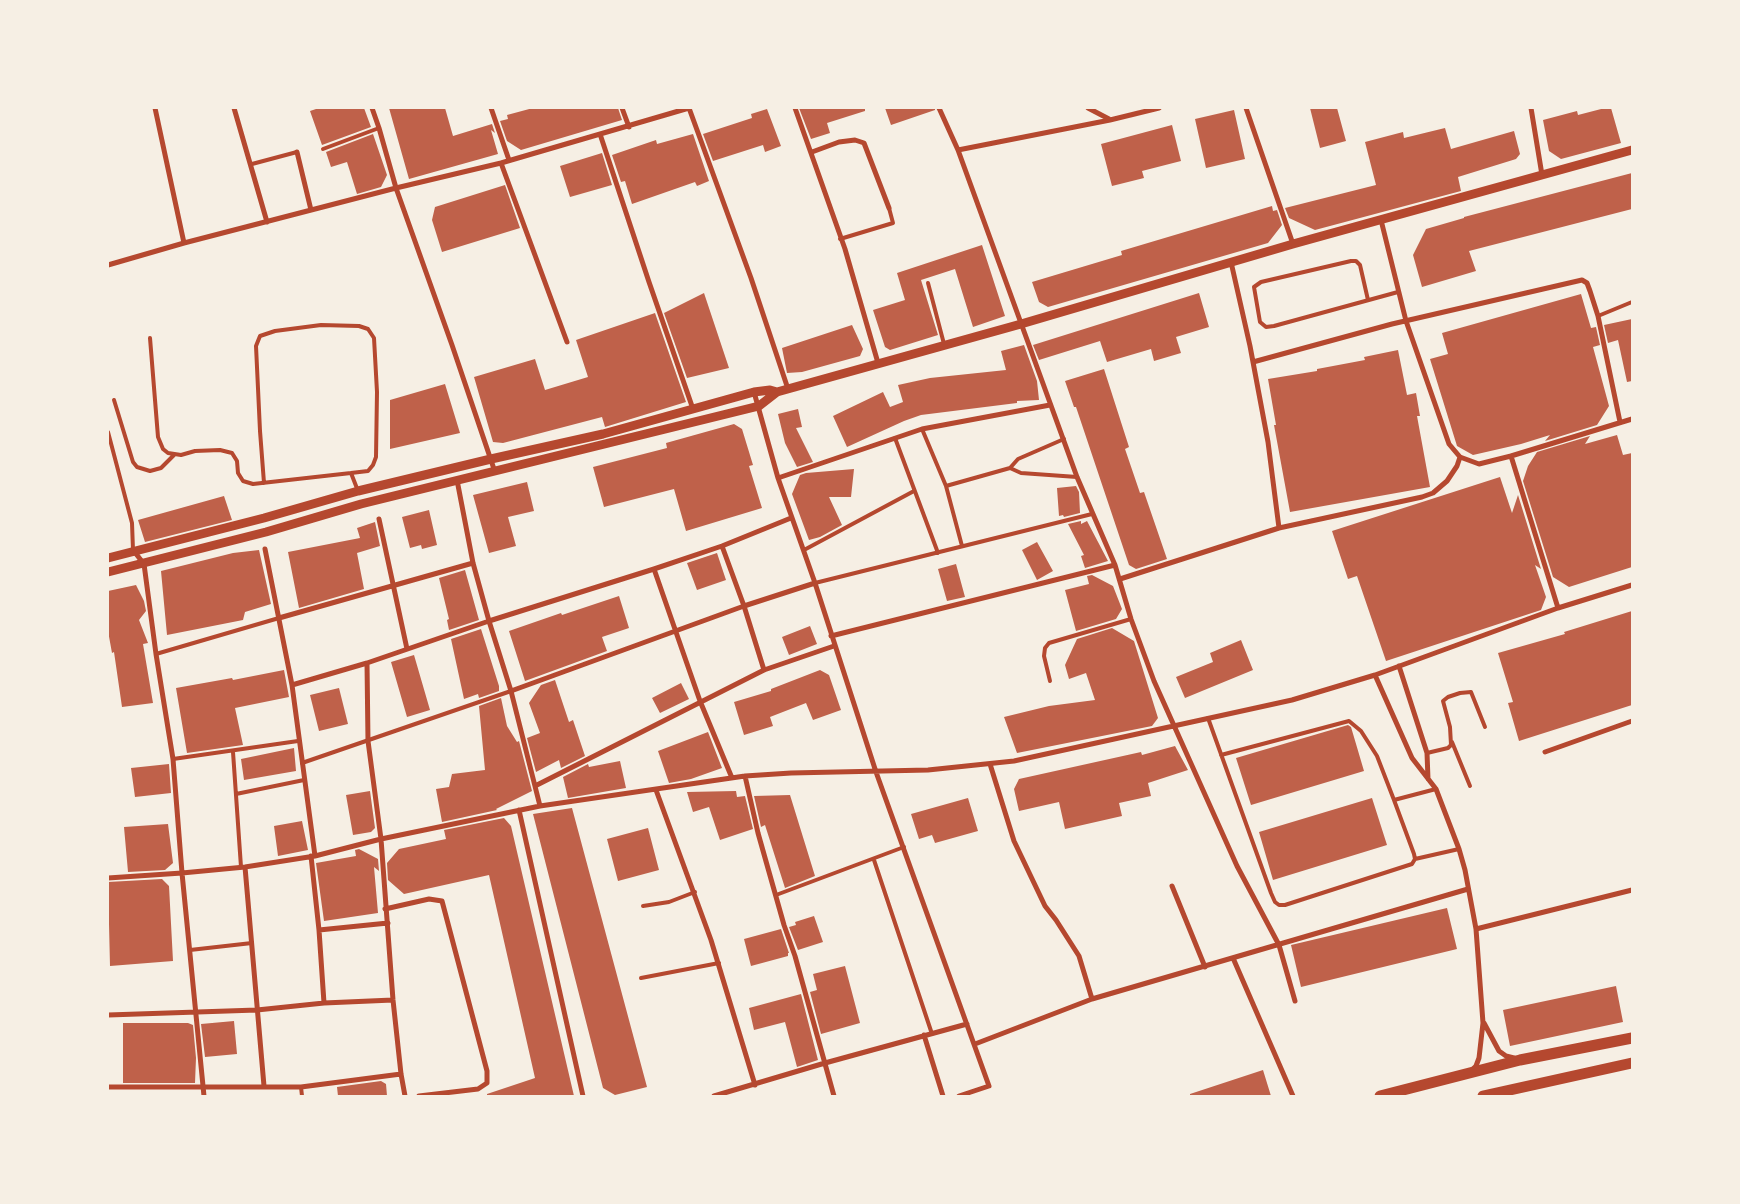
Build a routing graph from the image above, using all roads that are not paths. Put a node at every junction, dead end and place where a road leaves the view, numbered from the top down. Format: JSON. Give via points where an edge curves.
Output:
{"nodes":[{"id":1,"x":155,"y":108,"type":"edge"},
{"id":2,"x":234,"y":108,"type":"edge"},
{"id":3,"x":372,"y":108,"type":"edge"},
{"id":4,"x":491,"y":108,"type":"edge"},
{"id":5,"x":622,"y":108,"type":"edge"},
{"id":6,"x":689,"y":108,"type":"edge"},
{"id":7,"x":795,"y":108,"type":"edge"},
{"id":8,"x":939,"y":108,"type":"edge"},
{"id":9,"x":1088,"y":108,"type":"edge"},
{"id":10,"x":1159,"y":108,"type":"edge"},
{"id":11,"x":1246,"y":108,"type":"edge"},
{"id":12,"x":1531,"y":108,"type":"edge"},
{"id":13,"x":1110,"y":120,"type":"junction"},
{"id":14,"x":629,"y":127,"type":"junction"},
{"id":15,"x":379,"y":128,"type":"junction"},
{"id":16,"x":600,"y":134,"type":"junction"},
{"id":17,"x":323,"y":149,"type":"dead end"},
{"id":18,"x":958,"y":150,"type":"junction"},
{"id":19,"x":1632,"y":150,"type":"edge"},
{"id":20,"x":296,"y":152,"type":"joint"},
{"id":21,"x":812,"y":152,"type":"junction"},
{"id":22,"x":509,"y":160,"type":"junction"},
{"id":23,"x":502,"y":163,"type":"junction"},
{"id":24,"x":252,"y":164,"type":"junction"},
{"id":25,"x":1542,"y":175,"type":"junction"},
{"id":26,"x":396,"y":188,"type":"junction"},
{"id":27,"x":889,"y":208,"type":"joint"},
{"id":28,"x":311,"y":210,"type":"junction"},
{"id":29,"x":1381,"y":220,"type":"junction"},
{"id":30,"x":267,"y":222,"type":"junction"},
{"id":31,"x":840,"y":239,"type":"junction"},
{"id":32,"x":184,"y":244,"type":"junction"},
{"id":33,"x":1293,"y":244,"type":"junction"},
{"id":34,"x":1231,"y":262,"type":"junction"},
{"id":35,"x":108,"y":265,"type":"edge"},
{"id":36,"x":928,"y":283,"type":"dead end"},
{"id":37,"x":1398,"y":292,"type":"junction"},
{"id":38,"x":1368,"y":300,"type":"junction"},
{"id":39,"x":1632,"y":302,"type":"edge"},
{"id":40,"x":1598,"y":316,"type":"junction"},
{"id":41,"x":1406,"y":321,"type":"junction"},
{"id":42,"x":1020,"y":324,"type":"junction"},
{"id":43,"x":150,"y":338,"type":"dead end"},
{"id":44,"x":567,"y":342,"type":"dead end"},
{"id":45,"x":945,"y":344,"type":"junction"},
{"id":46,"x":1252,"y":362,"type":"junction"},
{"id":47,"x":878,"y":363,"type":"junction"},
{"id":48,"x":788,"y":389,"type":"junction"},
{"id":49,"x":754,"y":392,"type":"junction"},
{"id":50,"x":777,"y":392,"type":"junction"},
{"id":51,"x":114,"y":400,"type":"dead end"},
{"id":52,"x":1050,"y":405,"type":"junction"},
{"id":53,"x":759,"y":406,"type":"junction"},
{"id":54,"x":693,"y":409,"type":"junction"},
{"id":55,"x":1632,"y":419,"type":"edge"},
{"id":56,"x":1620,"y":422,"type":"junction"},
{"id":57,"x":922,"y":429,"type":"junction"},
{"id":58,"x":108,"y":432,"type":"edge"},
{"id":59,"x":895,"y":438,"type":"junction"},
{"id":60,"x":1064,"y":439,"type":"junction"},
{"id":61,"x":174,"y":455,"type":"junction"},
{"id":62,"x":1511,"y":456,"type":"junction"},
{"id":63,"x":1460,"y":457,"type":"junction"},
{"id":64,"x":491,"y":458,"type":"junction"},
{"id":65,"x":454,"y":468,"type":"junction"},
{"id":66,"x":1010,"y":468,"type":"junction"},
{"id":67,"x":495,"y":472,"type":"junction"},
{"id":68,"x":351,"y":473,"type":"junction"},
{"id":69,"x":1077,"y":477,"type":"junction"},
{"id":70,"x":778,"y":478,"type":"junction"},
{"id":71,"x":458,"y":480,"type":"junction"},
{"id":72,"x":264,"y":483,"type":"junction"},
{"id":73,"x":946,"y":486,"type":"junction"},
{"id":74,"x":358,"y":491,"type":"junction"},
{"id":75,"x":914,"y":491,"type":"junction"},
{"id":76,"x":361,"y":504,"type":"junction"},
{"id":77,"x":1092,"y":514,"type":"junction"},
{"id":78,"x":791,"y":518,"type":"junction"},
{"id":79,"x":379,"y":519,"type":"dead end"},
{"id":80,"x":1279,"y":528,"type":"junction"},
{"id":81,"x":722,"y":546,"type":"junction"},
{"id":82,"x":962,"y":546,"type":"junction"},
{"id":83,"x":264,"y":549,"type":"dead end"},
{"id":84,"x":133,"y":550,"type":"junction"},
{"id":85,"x":804,"y":550,"type":"junction"},
{"id":86,"x":938,"y":553,"type":"junction"},
{"id":87,"x":108,"y":558,"type":"edge"},
{"id":88,"x":473,"y":563,"type":"junction"},
{"id":89,"x":144,"y":564,"type":"junction"},
{"id":90,"x":1115,"y":565,"type":"junction"},
{"id":91,"x":654,"y":569,"type":"junction"},
{"id":92,"x":108,"y":572,"type":"edge"},
{"id":93,"x":1120,"y":579,"type":"junction"},
{"id":94,"x":815,"y":583,"type":"junction"},
{"id":95,"x":1632,"y":585,"type":"edge"},
{"id":96,"x":394,"y":586,"type":"junction"},
{"id":97,"x":744,"y":606,"type":"junction"},
{"id":98,"x":1558,"y":608,"type":"junction"},
{"id":99,"x":279,"y":618,"type":"junction"},
{"id":100,"x":1131,"y":619,"type":"junction"},
{"id":101,"x":489,"y":621,"type":"junction"},
{"id":102,"x":675,"y":631,"type":"junction"},
{"id":103,"x":831,"y":636,"type":"junction"},
{"id":104,"x":834,"y":646,"type":"junction"},
{"id":105,"x":407,"y":649,"type":"junction"},
{"id":106,"x":156,"y":654,"type":"junction"},
{"id":107,"x":367,"y":663,"type":"junction"},
{"id":108,"x":1399,"y":666,"type":"junction"},
{"id":109,"x":764,"y":670,"type":"junction"},
{"id":110,"x":1375,"y":675,"type":"junction"},
{"id":111,"x":1050,"y":681,"type":"dead end"},
{"id":112,"x":292,"y":685,"type":"junction"},
{"id":113,"x":511,"y":691,"type":"junction"},
{"id":114,"x":700,"y":701,"type":"junction"},
{"id":115,"x":1208,"y":718,"type":"junction"},
{"id":116,"x":1632,"y":721,"type":"edge"},
{"id":117,"x":1175,"y":726,"type":"junction"},
{"id":118,"x":1485,"y":727,"type":"dead end"},
{"id":119,"x":1452,"y":740,"type":"junction"},
{"id":120,"x":298,"y":741,"type":"junction"},
{"id":121,"x":368,"y":741,"type":"junction"},
{"id":122,"x":233,"y":752,"type":"junction"},
{"id":123,"x":1545,"y":752,"type":"dead end"},
{"id":124,"x":1426,"y":753,"type":"junction"},
{"id":125,"x":1221,"y":755,"type":"junction"},
{"id":126,"x":174,"y":759,"type":"junction"},
{"id":127,"x":302,"y":763,"type":"junction"},
{"id":128,"x":990,"y":764,"type":"junction"},
{"id":129,"x":876,"y":772,"type":"junction"},
{"id":130,"x":745,"y":776,"type":"junction"},
{"id":131,"x":732,"y":778,"type":"junction"},
{"id":132,"x":304,"y":780,"type":"junction"},
{"id":133,"x":1428,"y":780,"type":"junction"},
{"id":134,"x":535,"y":786,"type":"junction"},
{"id":135,"x":1470,"y":786,"type":"dead end"},
{"id":136,"x":1436,"y":789,"type":"junction"},
{"id":137,"x":656,"y":790,"type":"junction"},
{"id":138,"x":236,"y":794,"type":"junction"},
{"id":139,"x":1394,"y":800,"type":"junction"},
{"id":140,"x":540,"y":806,"type":"junction"},
{"id":141,"x":519,"y":810,"type":"junction"},
{"id":142,"x":381,"y":840,"type":"junction"},
{"id":143,"x":904,"y":848,"type":"junction"},
{"id":144,"x":1459,"y":849,"type":"junction"},
{"id":145,"x":313,"y":856,"type":"junction"},
{"id":146,"x":1415,"y":859,"type":"junction"},
{"id":147,"x":874,"y":860,"type":"junction"},
{"id":148,"x":243,"y":867,"type":"junction"},
{"id":149,"x":182,"y":873,"type":"junction"},
{"id":150,"x":108,"y":878,"type":"edge"},
{"id":151,"x":1172,"y":886,"type":"dead end"},
{"id":152,"x":1468,"y":889,"type":"junction"},
{"id":153,"x":1632,"y":890,"type":"edge"},
{"id":154,"x":694,"y":892,"type":"junction"},
{"id":155,"x":776,"y":895,"type":"junction"},
{"id":156,"x":643,"y":906,"type":"dead end"},
{"id":157,"x":385,"y":909,"type":"junction"},
{"id":158,"x":388,"y":923,"type":"junction"},
{"id":159,"x":1476,"y":929,"type":"junction"},
{"id":160,"x":319,"y":930,"type":"junction"},
{"id":161,"x":252,"y":943,"type":"junction"},
{"id":162,"x":1279,"y":945,"type":"junction"},
{"id":163,"x":190,"y":950,"type":"junction"},
{"id":164,"x":1233,"y":958,"type":"junction"},
{"id":165,"x":718,"y":963,"type":"junction"},
{"id":166,"x":1205,"y":967,"type":"junction"},
{"id":167,"x":641,"y":978,"type":"dead end"},
{"id":168,"x":1092,"y":999,"type":"junction"},
{"id":169,"x":393,"y":1000,"type":"junction"},
{"id":170,"x":1295,"y":1001,"type":"dead end"},
{"id":171,"x":324,"y":1003,"type":"junction"},
{"id":172,"x":257,"y":1010,"type":"junction"},
{"id":173,"x":196,"y":1012,"type":"junction"},
{"id":174,"x":108,"y":1015,"type":"edge"},
{"id":175,"x":1484,"y":1023,"type":"junction"},
{"id":176,"x":967,"y":1024,"type":"junction"},
{"id":177,"x":932,"y":1034,"type":"junction"},
{"id":178,"x":924,"y":1035,"type":"junction"},
{"id":179,"x":1632,"y":1038,"type":"edge"},
{"id":180,"x":975,"y":1044,"type":"junction"},
{"id":181,"x":1520,"y":1060,"type":"junction"},
{"id":182,"x":825,"y":1063,"type":"junction"},
{"id":183,"x":1632,"y":1063,"type":"edge"},
{"id":184,"x":401,"y":1074,"type":"junction"},
{"id":185,"x":1467,"y":1074,"type":"junction"},
{"id":186,"x":755,"y":1085,"type":"junction"},
{"id":187,"x":203,"y":1086,"type":"junction"},
{"id":188,"x":264,"y":1086,"type":"junction"},
{"id":189,"x":108,"y":1087,"type":"edge"},
{"id":190,"x":301,"y":1087,"type":"junction"},
{"id":191,"x":204,"y":1096,"type":"edge"},
{"id":192,"x":302,"y":1096,"type":"edge"},
{"id":193,"x":406,"y":1096,"type":"edge"},
{"id":194,"x":419,"y":1096,"type":"edge"},
{"id":195,"x":583,"y":1096,"type":"edge"},
{"id":196,"x":714,"y":1096,"type":"edge"},
{"id":197,"x":834,"y":1096,"type":"edge"},
{"id":198,"x":944,"y":1096,"type":"edge"},
{"id":199,"x":959,"y":1096,"type":"edge"},
{"id":200,"x":1293,"y":1096,"type":"edge"},
{"id":201,"x":1380,"y":1096,"type":"edge"},
{"id":202,"x":1483,"y":1096,"type":"edge"}],
"edges":[{"from":1,"to":32,"type":"street"},
{"from":2,"to":24,"type":"street"},
{"from":3,"to":15,"type":"street"},
{"from":4,"to":22,"type":"street"},
{"from":5,"to":14,"type":"street"},
{"from":6,"to":14,"type":"street"},
{"from":6,"to":48,"type":"street"},
{"from":7,"to":21,"type":"street"},
{"from":8,"to":18,"type":"street"},
{"from":9,"to":13,"type":"street"},
{"from":10,"to":13,"type":"street"},
{"from":11,"to":33,"type":"street"},
{"from":12,"to":25,"type":"street"},
{"from":13,"to":18,"type":"street"},
{"from":14,"to":16,"type":"street"},
{"from":15,"to":17,"type":"lane"},
{"from":15,"to":26,"type":"street"},
{"from":16,"to":22,"type":"street"},
{"from":16,"to":54,"type":"street"},
{"from":18,"to":42,"type":"street"},
{"from":19,"to":25,"type":"street"},
{"from":20,"to":24,"type":"lane"},
{"from":20,"to":28,"type":"street"},
{"from":21,"to":27,"type":"street","via":[[839,142],[855,140],[864,143]]},
{"from":21,"to":31,"type":"street"},
{"from":22,"to":23,"type":"street"},
{"from":23,"to":26,"type":"street"},
{"from":23,"to":44,"type":"street"},
{"from":24,"to":30,"type":"street"},
{"from":25,"to":29,"type":"street"},
{"from":26,"to":28,"type":"street"},
{"from":26,"to":64,"type":"street"},
{"from":27,"to":31,"type":"lane","via":[[893,224]]},
{"from":28,"to":30,"type":"street"},
{"from":29,"to":33,"type":"street"},
{"from":29,"to":37,"type":"street"},
{"from":30,"to":32,"type":"street"},
{"from":31,"to":47,"type":"street"},
{"from":32,"to":35,"type":"street"},
{"from":33,"to":34,"type":"street"},
{"from":34,"to":42,"type":"street"},
{"from":34,"to":46,"type":"street"},
{"from":36,"to":45,"type":"lane"},
{"from":37,"to":38,"type":"lane"},
{"from":37,"to":41,"type":"street"},
{"from":38,"to":38,"type":"lane","via":[[1266,327],[1260,322],[1254,287],[1261,282],[1351,260],[1360,265]]},
{"from":39,"to":40,"type":"lane"},
{"from":40,"to":41,"type":"street","via":[[1587,283],[1582,280]]},
{"from":40,"to":56,"type":"street"},
{"from":41,"to":46,"type":"street"},
{"from":41,"to":63,"type":"street","via":[[1449,444]]},
{"from":42,"to":45,"type":"street"},
{"from":42,"to":52,"type":"street"},
{"from":43,"to":61,"type":"lane","via":[[158,438],[163,449]]},
{"from":45,"to":47,"type":"street"},
{"from":46,"to":80,"type":"street","via":[[1268,442]]},
{"from":47,"to":48,"type":"street"},
{"from":48,"to":50,"type":"street"},
{"from":49,"to":50,"type":"street"},
{"from":49,"to":53,"type":"street"},
{"from":49,"to":54,"type":"street"},
{"from":50,"to":53,"type":"street"},
{"from":51,"to":61,"type":"lane","via":[[137,467],[150,471],[161,468]]},
{"from":52,"to":57,"type":"street"},
{"from":52,"to":60,"type":"street"},
{"from":53,"to":67,"type":"street"},
{"from":53,"to":70,"type":"street"},
{"from":54,"to":64,"type":"street","via":[[603,434]]},
{"from":55,"to":56,"type":"street"},
{"from":56,"to":62,"type":"street"},
{"from":57,"to":59,"type":"street"},
{"from":57,"to":73,"type":"lane"},
{"from":58,"to":84,"type":"lane","via":[[132,523]]},
{"from":59,"to":70,"type":"street"},
{"from":59,"to":75,"type":"lane"},
{"from":60,"to":66,"type":"lane","via":[[1018,459]]},
{"from":60,"to":69,"type":"street"},
{"from":61,"to":72,"type":"lane","via":[[209,450],[232,453],[238,461],[238,473],[243,481]]},
{"from":62,"to":63,"type":"street","via":[[1478,464]]},
{"from":62,"to":98,"type":"street"},
{"from":63,"to":80,"type":"street","via":[[1453,474],[1433,493]]},
{"from":64,"to":65,"type":"street"},
{"from":64,"to":67,"type":"street"},
{"from":65,"to":71,"type":"street"},
{"from":65,"to":74,"type":"street"},
{"from":66,"to":69,"type":"lane","via":[[1021,473]]},
{"from":66,"to":73,"type":"lane"},
{"from":67,"to":71,"type":"street"},
{"from":68,"to":72,"type":"lane"},
{"from":68,"to":72,"type":"lane","via":[[368,471],[376,457],[374,338],[368,329],[359,326],[321,325],[275,331],[260,336],[256,346]]},
{"from":68,"to":74,"type":"lane"},
{"from":69,"to":77,"type":"street"},
{"from":70,"to":78,"type":"street"},
{"from":71,"to":76,"type":"street"},
{"from":71,"to":88,"type":"street"},
{"from":73,"to":82,"type":"lane"},
{"from":74,"to":76,"type":"street"},
{"from":74,"to":84,"type":"street"},
{"from":75,"to":85,"type":"lane"},
{"from":75,"to":86,"type":"lane"},
{"from":76,"to":89,"type":"street"},
{"from":77,"to":82,"type":"lane"},
{"from":77,"to":90,"type":"street"},
{"from":78,"to":81,"type":"street"},
{"from":78,"to":85,"type":"street"},
{"from":79,"to":96,"type":"street"},
{"from":80,"to":93,"type":"street"},
{"from":81,"to":91,"type":"street"},
{"from":81,"to":97,"type":"street"},
{"from":82,"to":86,"type":"lane"},
{"from":83,"to":99,"type":"street"},
{"from":84,"to":87,"type":"street"},
{"from":84,"to":89,"type":"street"},
{"from":85,"to":94,"type":"street"},
{"from":86,"to":94,"type":"lane"},
{"from":88,"to":96,"type":"street"},
{"from":88,"to":101,"type":"street"},
{"from":89,"to":92,"type":"street"},
{"from":89,"to":106,"type":"street"},
{"from":90,"to":93,"type":"street"},
{"from":90,"to":103,"type":"street"},
{"from":91,"to":101,"type":"street"},
{"from":91,"to":102,"type":"street"},
{"from":93,"to":100,"type":"street"},
{"from":94,"to":97,"type":"street"},
{"from":94,"to":103,"type":"street"},
{"from":95,"to":98,"type":"street"},
{"from":96,"to":99,"type":"street"},
{"from":96,"to":105,"type":"street"},
{"from":97,"to":102,"type":"street"},
{"from":97,"to":109,"type":"street"},
{"from":98,"to":108,"type":"street"},
{"from":99,"to":106,"type":"lane"},
{"from":99,"to":112,"type":"street"},
{"from":100,"to":111,"type":"lane","via":[[1049,643],[1044,656]]},
{"from":100,"to":117,"type":"street"},
{"from":101,"to":105,"type":"street"},
{"from":101,"to":113,"type":"street"},
{"from":102,"to":113,"type":"street"},
{"from":102,"to":114,"type":"street"},
{"from":103,"to":104,"type":"street"},
{"from":104,"to":109,"type":"street"},
{"from":104,"to":129,"type":"street"},
{"from":105,"to":107,"type":"street"},
{"from":106,"to":126,"type":"street"},
{"from":107,"to":112,"type":"street"},
{"from":107,"to":121,"type":"street"},
{"from":108,"to":110,"type":"street"},
{"from":108,"to":124,"type":"street"},
{"from":109,"to":114,"type":"street"},
{"from":110,"to":115,"type":"street","via":[[1292,700]]},
{"from":110,"to":133,"type":"street","via":[[1412,758]]},
{"from":112,"to":120,"type":"street"},
{"from":113,"to":121,"type":"lane"},
{"from":113,"to":134,"type":"street"},
{"from":114,"to":131,"type":"street"},
{"from":114,"to":134,"type":"street"},
{"from":115,"to":117,"type":"street"},
{"from":115,"to":125,"type":"lane"},
{"from":116,"to":123,"type":"street"},
{"from":117,"to":128,"type":"street"},
{"from":117,"to":162,"type":"street","via":[[1237,866]]},
{"from":118,"to":119,"type":"lane","via":[[1471,692],[1460,692],[1443,701]]},
{"from":119,"to":124,"type":"lane","via":[[1448,748]]},
{"from":119,"to":135,"type":"lane"},
{"from":120,"to":122,"type":"lane"},
{"from":120,"to":127,"type":"street"},
{"from":121,"to":127,"type":"lane"},
{"from":121,"to":142,"type":"street"},
{"from":122,"to":126,"type":"lane"},
{"from":122,"to":138,"type":"lane"},
{"from":124,"to":133,"type":"street"},
{"from":125,"to":139,"type":"lane","via":[[1349,721],[1377,756]]},
{"from":125,"to":146,"type":"lane","via":[[1275,902],[1285,905],[1412,864]]},
{"from":126,"to":149,"type":"street"},
{"from":127,"to":132,"type":"street"},
{"from":128,"to":129,"type":"street"},
{"from":128,"to":168,"type":"street","via":[[1014,841],[1045,906],[1078,956]]},
{"from":129,"to":130,"type":"street"},
{"from":129,"to":143,"type":"street"},
{"from":130,"to":131,"type":"street"},
{"from":130,"to":155,"type":"street"},
{"from":131,"to":137,"type":"street"},
{"from":132,"to":138,"type":"lane"},
{"from":132,"to":145,"type":"street"},
{"from":133,"to":136,"type":"street"},
{"from":134,"to":140,"type":"street"},
{"from":136,"to":139,"type":"lane"},
{"from":136,"to":144,"type":"street"},
{"from":137,"to":140,"type":"street"},
{"from":137,"to":154,"type":"street"},
{"from":138,"to":148,"type":"lane"},
{"from":139,"to":146,"type":"lane"},
{"from":140,"to":141,"type":"street"},
{"from":141,"to":142,"type":"street"},
{"from":141,"to":195,"type":"street"},
{"from":142,"to":145,"type":"street"},
{"from":142,"to":157,"type":"street"},
{"from":143,"to":147,"type":"lane"},
{"from":143,"to":176,"type":"street"},
{"from":144,"to":146,"type":"lane"},
{"from":144,"to":152,"type":"street"},
{"from":145,"to":148,"type":"street"},
{"from":145,"to":160,"type":"street"},
{"from":147,"to":155,"type":"lane"},
{"from":147,"to":177,"type":"lane"},
{"from":148,"to":149,"type":"street"},
{"from":148,"to":161,"type":"street"},
{"from":149,"to":150,"type":"street"},
{"from":149,"to":163,"type":"street"},
{"from":151,"to":166,"type":"street"},
{"from":152,"to":159,"type":"street"},
{"from":152,"to":162,"type":"street"},
{"from":153,"to":159,"type":"street"},
{"from":154,"to":156,"type":"lane","via":[[670,902]]},
{"from":154,"to":165,"type":"street"},
{"from":155,"to":182,"type":"street"},
{"from":157,"to":158,"type":"street"},
{"from":157,"to":194,"type":"street","via":[[430,899],[442,901],[487,1071],[486,1083],[478,1089]]},
{"from":158,"to":160,"type":"street"},
{"from":158,"to":169,"type":"street"},
{"from":159,"to":175,"type":"street"},
{"from":160,"to":171,"type":"street"},
{"from":161,"to":163,"type":"lane"},
{"from":161,"to":172,"type":"street"},
{"from":162,"to":164,"type":"street"},
{"from":162,"to":170,"type":"street"},
{"from":163,"to":173,"type":"street"},
{"from":164,"to":166,"type":"street"},
{"from":164,"to":200,"type":"street"},
{"from":165,"to":167,"type":"lane"},
{"from":165,"to":186,"type":"street"},
{"from":166,"to":168,"type":"street"},
{"from":168,"to":180,"type":"street"},
{"from":169,"to":171,"type":"street"},
{"from":169,"to":184,"type":"street"},
{"from":171,"to":172,"type":"street"},
{"from":172,"to":173,"type":"street"},
{"from":172,"to":188,"type":"street"},
{"from":173,"to":174,"type":"street"},
{"from":173,"to":187,"type":"street"},
{"from":175,"to":181,"type":"street","via":[[1499,1051]]},
{"from":175,"to":185,"type":"street","via":[[1479,1058]]},
{"from":176,"to":177,"type":"street"},
{"from":176,"to":180,"type":"street"},
{"from":177,"to":178,"type":"street"},
{"from":178,"to":182,"type":"street"},
{"from":178,"to":198,"type":"street"},
{"from":179,"to":181,"type":"main road"},
{"from":180,"to":199,"type":"street","via":[[989,1086]]},
{"from":181,"to":185,"type":"main road"},
{"from":182,"to":186,"type":"street"},
{"from":182,"to":197,"type":"street"},
{"from":183,"to":202,"type":"main road"},
{"from":184,"to":190,"type":"street"},
{"from":184,"to":193,"type":"street"},
{"from":185,"to":201,"type":"main road"},
{"from":186,"to":196,"type":"street"},
{"from":187,"to":188,"type":"street"},
{"from":187,"to":189,"type":"street"},
{"from":187,"to":191,"type":"street"},
{"from":188,"to":190,"type":"street"},
{"from":190,"to":192,"type":"lane"}]}
